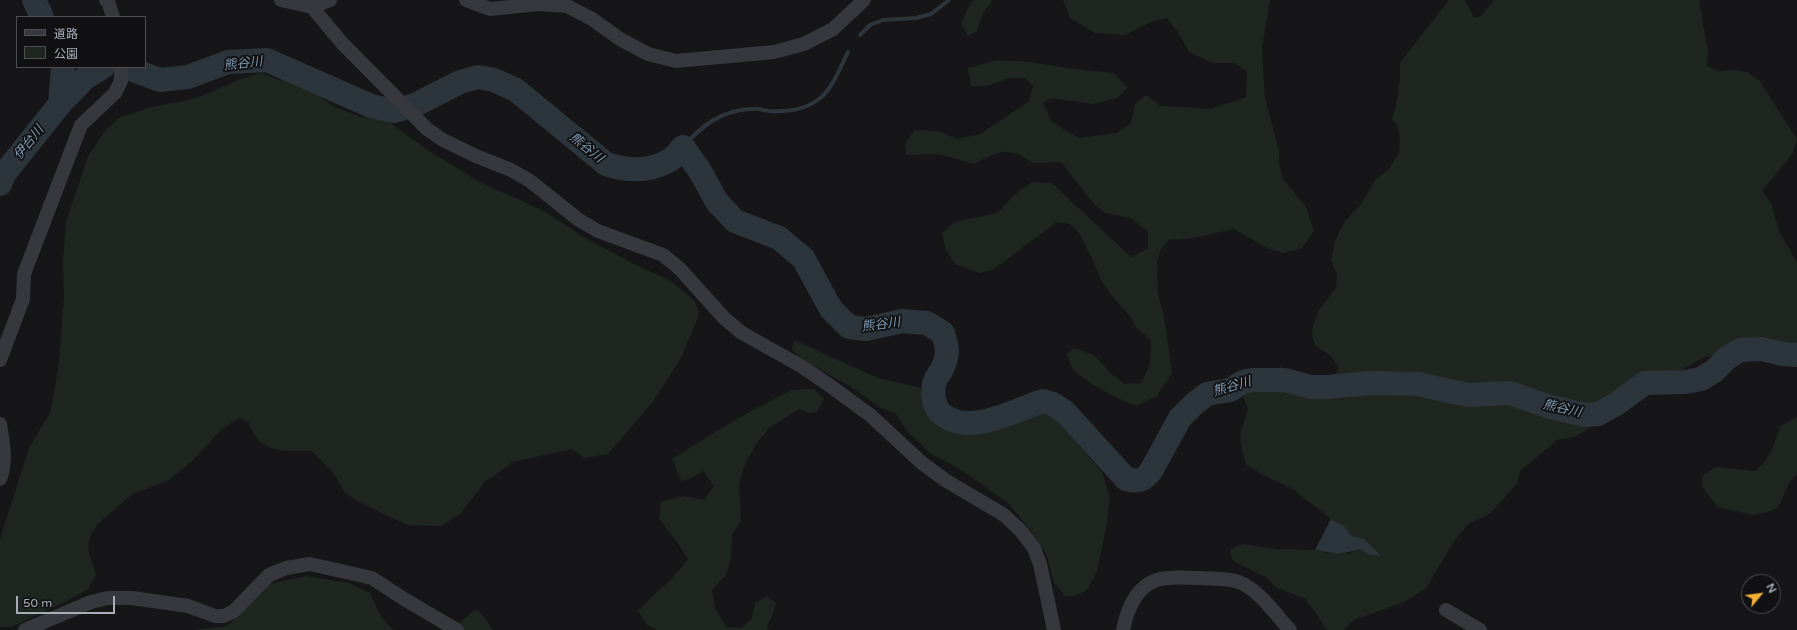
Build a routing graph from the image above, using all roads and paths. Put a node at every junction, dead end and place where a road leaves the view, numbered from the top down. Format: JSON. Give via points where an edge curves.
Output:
{"nodes":[{"id":1,"x":106,"y":0,"type":"edge"},
{"id":2,"x":281,"y":0,"type":"edge"},
{"id":3,"x":330,"y":0,"type":"edge"},
{"id":4,"x":466,"y":0,"type":"edge"},
{"id":5,"x":864,"y":0,"type":"edge"},
{"id":6,"x":312,"y":7,"type":"junction"},
{"id":7,"x":113,"y":16,"type":"edge"},
{"id":8,"x":121,"y":68,"type":"edge"},
{"id":9,"x":0,"y":360,"type":"edge"},
{"id":10,"x":0,"y":424,"type":"edge"},
{"id":11,"x":0,"y":479,"type":"edge"},
{"id":12,"x":1446,"y":610,"type":"dead end"},
{"id":13,"x":25,"y":630,"type":"edge"},
{"id":14,"x":457,"y":630,"type":"edge"},
{"id":15,"x":1054,"y":630,"type":"edge"},
{"id":16,"x":1123,"y":630,"type":"edge"},
{"id":17,"x":1290,"y":630,"type":"edge"},
{"id":18,"x":1480,"y":630,"type":"edge"}],
"edges":[{"from":1,"to":7,"type":"street"},
{"from":2,"to":6,"type":"street"},
{"from":3,"to":6,"type":"street"},
{"from":4,"to":5,"type":"street","via":[[490,9],[539,4],[567,6],[648,54],[676,61],[774,52],[804,44],[832,29]]},
{"from":6,"to":15,"type":"street","via":[[342,43],[427,129],[443,140],[530,181],[579,220],[598,231],[662,255],[680,269],[724,318],[742,333],[823,381],[870,415],[922,463],[1004,516],[1021,531],[1034,548],[1040,564]]},
{"from":8,"to":9,"type":"street","via":[[121,80],[115,93],[81,124],[24,274],[23,299]]},
{"from":10,"to":11,"type":"street","via":[[3,441]]},
{"from":12,"to":18,"type":"street"},
{"from":13,"to":14,"type":"street","via":[[91,602],[108,598],[132,598],[188,606],[215,616],[224,616],[234,611],[269,575],[286,568],[310,564],[372,578]]},
{"from":16,"to":17,"type":"street","via":[[1126,612],[1134,597],[1157,580],[1183,578],[1240,582],[1257,594]]}]}
